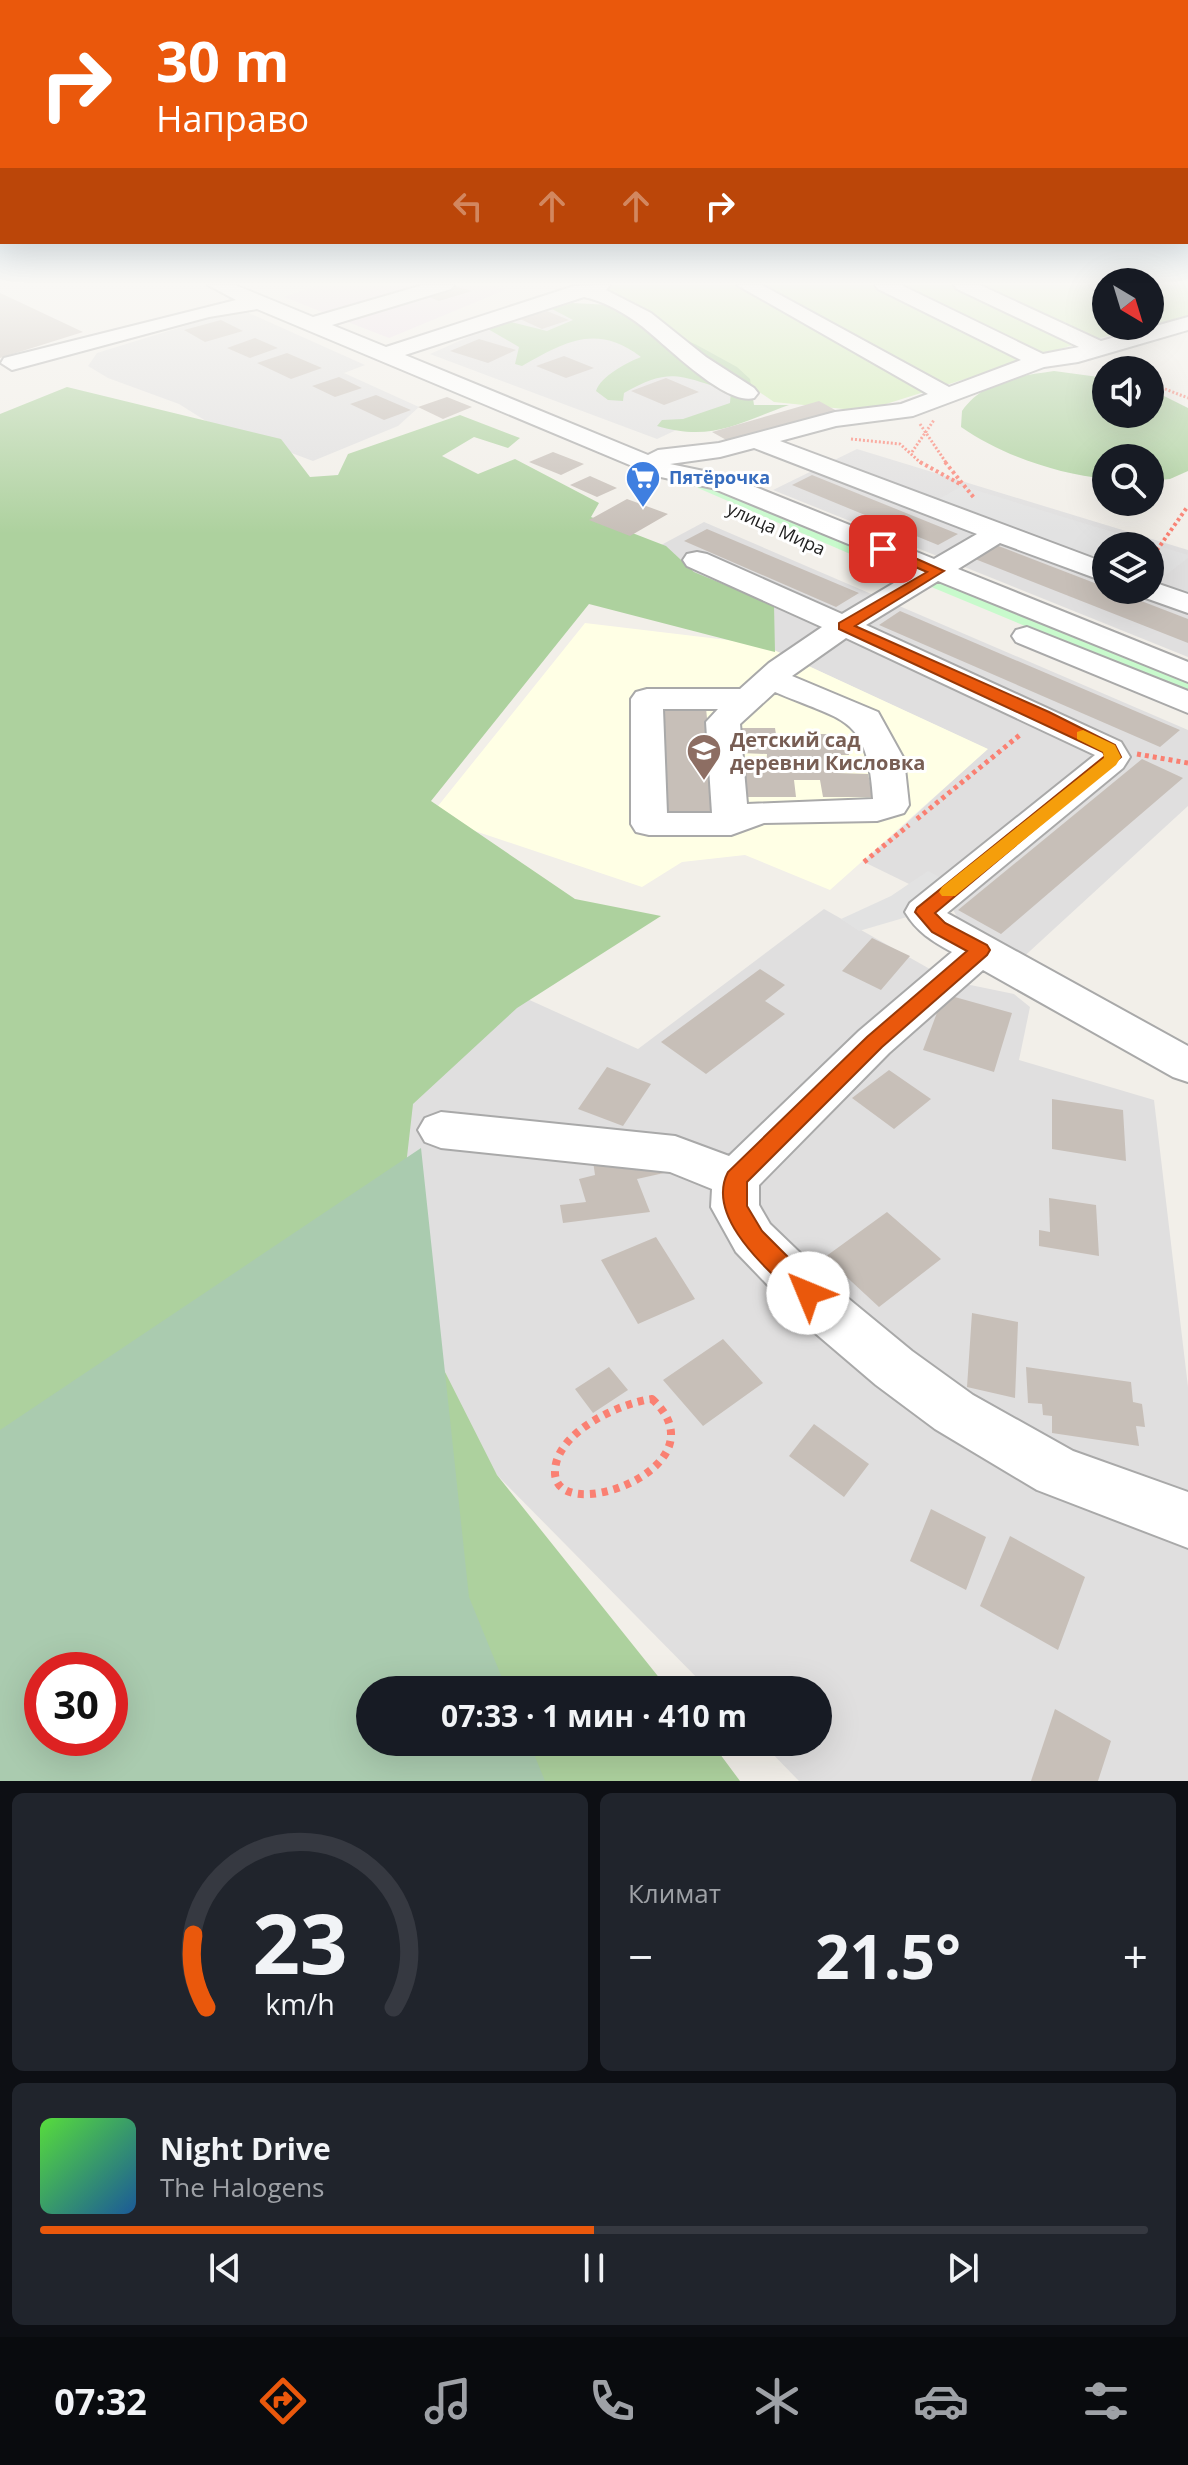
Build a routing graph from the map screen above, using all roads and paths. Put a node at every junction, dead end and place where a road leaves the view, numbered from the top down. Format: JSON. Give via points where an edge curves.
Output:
{"nodes":[{"id":1,"x":436,"y":368,"type":"edge"},
{"id":2,"x":708,"y":368,"type":"edge"},
{"id":3,"x":898,"y":368,"type":"edge"},
{"id":4,"x":1020,"y":368,"type":"edge"},
{"id":5,"x":1164,"y":389,"type":"edge"},
{"id":6,"x":746,"y":393,"type":"dead end"},
{"id":7,"x":945,"y":394,"type":"junction"},
{"id":8,"x":1188,"y":398,"type":"edge"},
{"id":9,"x":905,"y":411,"type":"junction"},
{"id":10,"x":841,"y":438,"type":"dead end"},
{"id":11,"x":754,"y":440,"type":"junction"},
{"id":12,"x":653,"y":466,"type":"junction"},
{"id":13,"x":960,"y":484,"type":"junction"},
{"id":14,"x":1188,"y":506,"type":"edge"},
{"id":15,"x":997,"y":533,"type":"junction"},
{"id":16,"x":1164,"y":542,"type":"edge"},
{"id":17,"x":697,"y":560,"type":"dead end"},
{"id":18,"x":1092,"y":568,"type":"edge"},
{"id":19,"x":938,"y":571,"type":"junction"},
{"id":20,"x":910,"y":587,"type":"junction"},
{"id":21,"x":1164,"y":595,"type":"edge"},
{"id":22,"x":1188,"y":604,"type":"edge"},
{"id":23,"x":844,"y":626,"type":"junction"},
{"id":24,"x":1188,"y":673,"type":"edge"},
{"id":25,"x":759,"y":689,"type":"junction"},
{"id":26,"x":1188,"y":703,"type":"edge"},
{"id":27,"x":1043,"y":716,"type":"junction"},
{"id":28,"x":1112,"y":753,"type":"junction"},
{"id":29,"x":1188,"y":763,"type":"edge"},
{"id":30,"x":731,"y":824,"type":"junction"},
{"id":31,"x":864,"y":862,"type":"dead end"},
{"id":32,"x":980,"y":950,"type":"junction"},
{"id":33,"x":1188,"y":1066,"type":"edge"},
{"id":34,"x":441,"y":1130,"type":"dead end"},
{"id":35,"x":736,"y":1179,"type":"junction"},
{"id":36,"x":638,"y":1480,"type":"joint"},
{"id":37,"x":1188,"y":1520,"type":"edge"}],
"edges":[{"from":1,"to":12,"type":"street"},
{"from":2,"to":6,"type":"street"},
{"from":3,"to":7,"type":"street"},
{"from":4,"to":7,"type":"street"},
{"from":5,"to":8,"type":"path"},
{"from":7,"to":9,"type":"street"},
{"from":9,"to":11,"type":"street","via":[[835,419]]},
{"from":9,"to":13,"type":"path","via":[[935,443]]},
{"from":10,"to":13,"type":"path","via":[[900,444],[922,464]]},
{"from":11,"to":12,"type":"street"},
{"from":11,"to":15,"type":"street"},
{"from":12,"to":19,"type":"street","name":"улица Мира","via":[[719,481]]},
{"from":12,"to":20,"type":"street","name":"улица Мира","via":[[693,493]]},
{"from":13,"to":15,"type":"path","via":[[1004,525]]},
{"from":14,"to":16,"type":"path"},
{"from":15,"to":18,"type":"street"},
{"from":15,"to":19,"type":"street"},
{"from":17,"to":23,"type":"street"},
{"from":19,"to":20,"type":"street"},
{"from":19,"to":24,"type":"street","name":"улица Мира"},
{"from":20,"to":23,"type":"street"},
{"from":20,"to":26,"type":"street","name":"улица Мира"},
{"from":21,"to":22,"type":"street"},
{"from":23,"to":25,"type":"street"},
{"from":23,"to":27,"type":"street"},
{"from":25,"to":30,"type":"street","via":[[723,722]]},
{"from":25,"to":30,"type":"street","via":[[647,699],[649,824]]},
{"from":25,"to":30,"type":"street","via":[[866,719],[887,759],[891,805],[877,810],[758,812]]},
{"from":27,"to":28,"type":"street"},
{"from":27,"to":31,"type":"path"},
{"from":28,"to":29,"type":"path","via":[[1151,754]]},
{"from":28,"to":32,"type":"street","via":[[1111,761],[924,912],[938,927]]},
{"from":32,"to":33,"type":"street"},
{"from":32,"to":35,"type":"street","via":[[874,1042]]},
{"from":34,"to":35,"type":"street","via":[[675,1154]]},
{"from":35,"to":37,"type":"street","via":[[735,1207],[753,1238],[826,1311],[894,1368],[954,1412],[1057,1471]]},
{"from":36,"to":36,"type":"path","via":[[603,1494],[581,1496],[561,1490],[554,1461],[597,1418],[628,1403],[652,1399],[666,1412],[674,1431],[671,1445]]}]}
